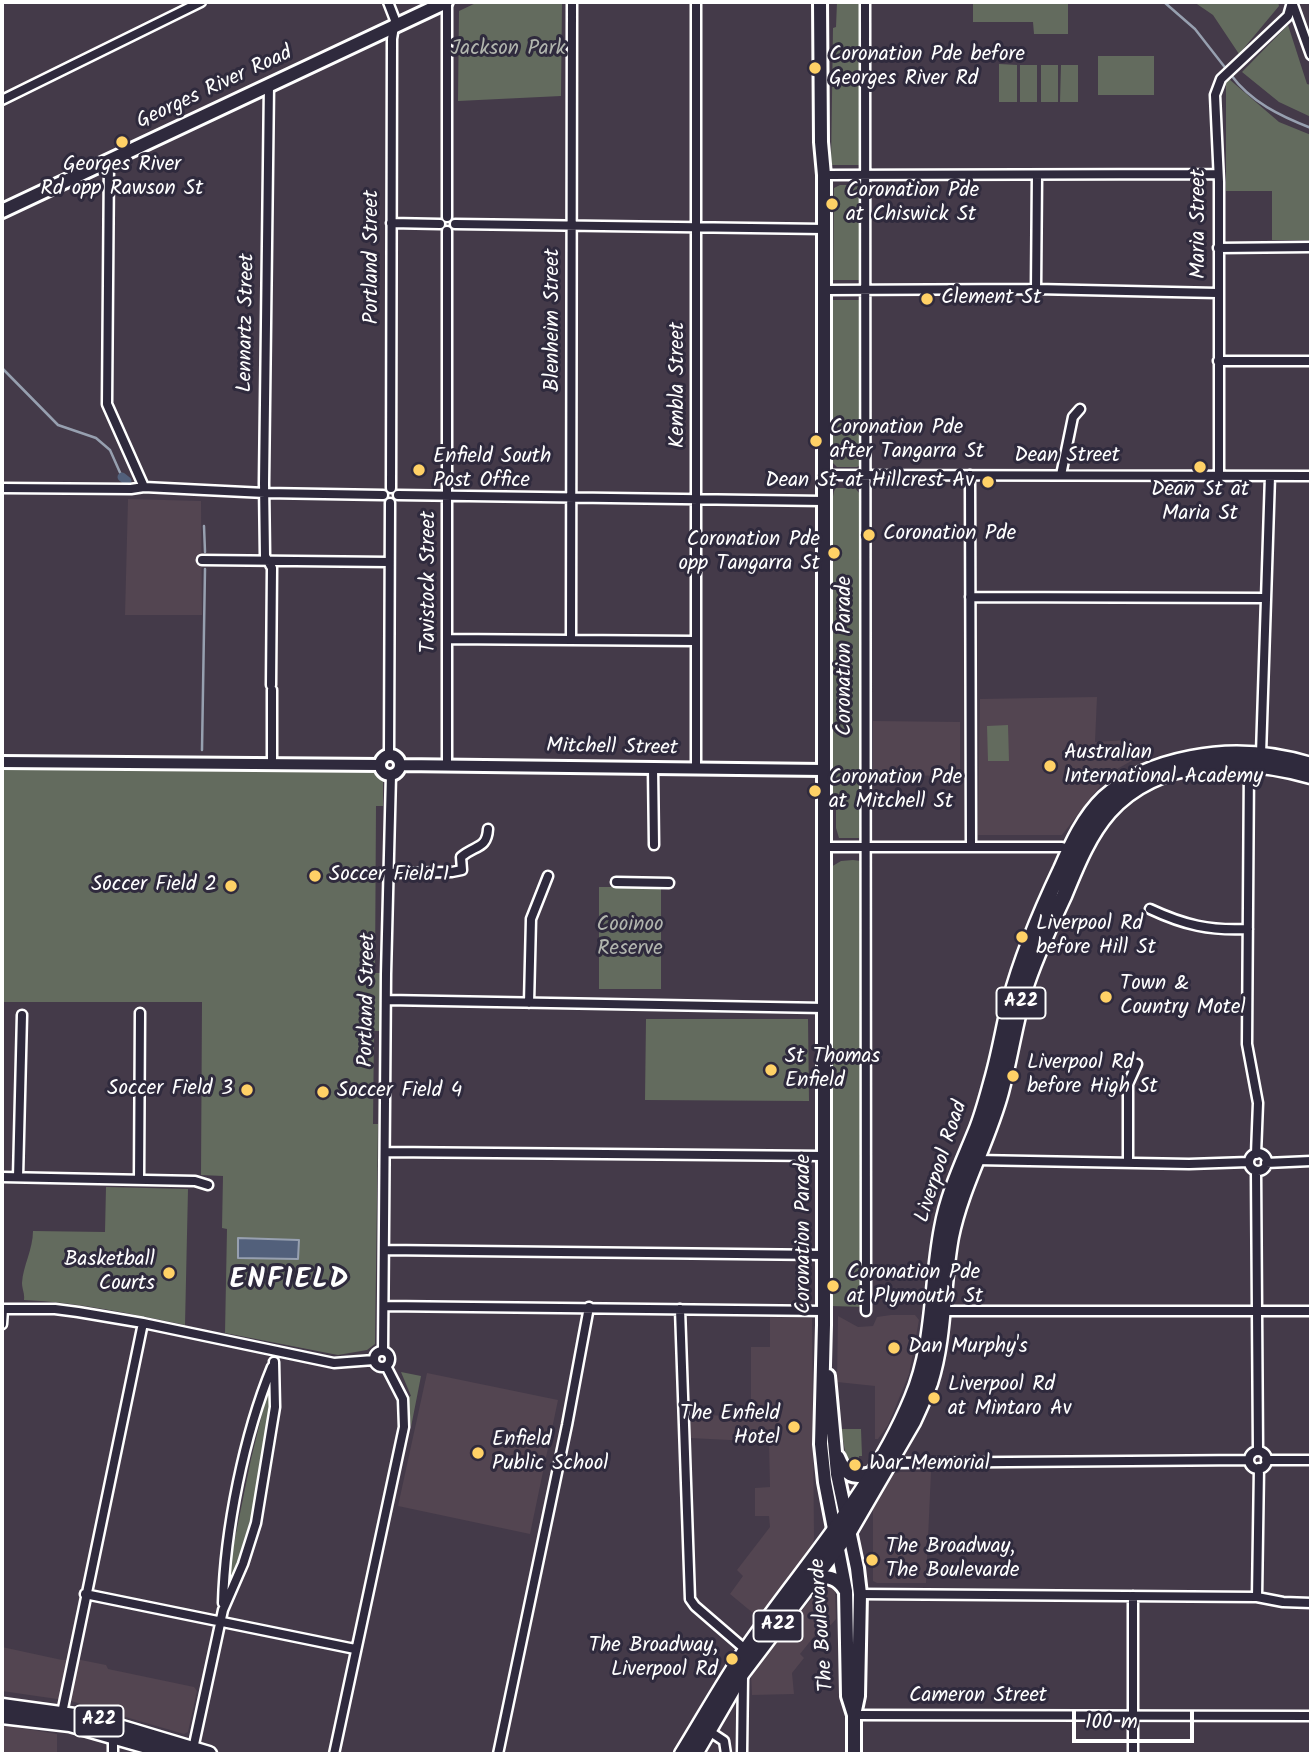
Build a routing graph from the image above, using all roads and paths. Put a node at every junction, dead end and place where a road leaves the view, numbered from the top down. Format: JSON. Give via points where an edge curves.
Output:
{"nodes":[{"id":1,"x":201,"y":2,"type":"edge"},
{"id":2,"x":388,"y":2,"type":"edge"},
{"id":3,"x":446,"y":2,"type":"edge"},
{"id":4,"x":572,"y":2,"type":"edge"},
{"id":5,"x":696,"y":2,"type":"edge"},
{"id":6,"x":820,"y":2,"type":"edge"},
{"id":7,"x":828,"y":2,"type":"edge"},
{"id":8,"x":865,"y":2,"type":"edge"},
{"id":9,"x":1292,"y":2,"type":"edge"},
{"id":10,"x":393,"y":26,"type":"junction"},
{"id":11,"x":1311,"y":55,"type":"edge"},
{"id":12,"x":269,"y":85,"type":"junction"},
{"id":13,"x":2,"y":100,"type":"edge"},
{"id":14,"x":108,"y":161,"type":"junction"},
{"id":15,"x":1218,"y":174,"type":"junction"},
{"id":16,"x":824,"y":175,"type":"junction"},
{"id":17,"x":866,"y":175,"type":"junction"},
{"id":18,"x":1037,"y":175,"type":"junction"},
{"id":19,"x":2,"y":211,"type":"edge"},
{"id":20,"x":447,"y":217,"type":"junction"},
{"id":21,"x":390,"y":223,"type":"junction"},
{"id":22,"x":440,"y":224,"type":"junction"},
{"id":23,"x":455,"y":224,"type":"junction"},
{"id":24,"x":572,"y":226,"type":"junction"},
{"id":25,"x":697,"y":228,"type":"junction"},
{"id":26,"x":824,"y":229,"type":"junction"},
{"id":27,"x":447,"y":231,"type":"junction"},
{"id":28,"x":1311,"y":247,"type":"edge"},
{"id":29,"x":1218,"y":248,"type":"junction"},
{"id":30,"x":1036,"y":289,"type":"junction"},
{"id":31,"x":824,"y":290,"type":"junction"},
{"id":32,"x":865,"y":290,"type":"junction"},
{"id":33,"x":1217,"y":293,"type":"junction"},
{"id":34,"x":1218,"y":361,"type":"junction"},
{"id":35,"x":1311,"y":361,"type":"edge"},
{"id":36,"x":1080,"y":409,"type":"dead end"},
{"id":37,"x":866,"y":474,"type":"junction"},
{"id":38,"x":823,"y":475,"type":"junction"},
{"id":39,"x":970,"y":475,"type":"junction"},
{"id":40,"x":1061,"y":475,"type":"junction"},
{"id":41,"x":1219,"y":475,"type":"junction"},
{"id":42,"x":1270,"y":476,"type":"junction"},
{"id":43,"x":1311,"y":476,"type":"edge"},
{"id":44,"x":144,"y":487,"type":"junction"},
{"id":45,"x":2,"y":488,"type":"edge"},
{"id":46,"x":394,"y":492,"type":"junction"},
{"id":47,"x":265,"y":493,"type":"junction"},
{"id":48,"x":383,"y":495,"type":"junction"},
{"id":49,"x":448,"y":495,"type":"junction"},
{"id":50,"x":572,"y":497,"type":"junction"},
{"id":51,"x":696,"y":500,"type":"junction"},
{"id":52,"x":823,"y":501,"type":"junction"},
{"id":53,"x":390,"y":503,"type":"junction"},
{"id":54,"x":202,"y":560,"type":"dead end"},
{"id":55,"x":266,"y":561,"type":"junction"},
{"id":56,"x":389,"y":562,"type":"junction"},
{"id":57,"x":970,"y":597,"type":"junction"},
{"id":58,"x":1266,"y":598,"type":"junction"},
{"id":59,"x":447,"y":639,"type":"junction"},
{"id":60,"x":571,"y":639,"type":"junction"},
{"id":61,"x":695,"y":641,"type":"junction"},
{"id":62,"x":1261,"y":754,"type":"junction"},
{"id":63,"x":389,"y":755,"type":"junction"},
{"id":64,"x":2,"y":762,"type":"edge"},
{"id":65,"x":272,"y":764,"type":"junction"},
{"id":66,"x":380,"y":765,"type":"junction"},
{"id":67,"x":400,"y":765,"type":"junction"},
{"id":68,"x":447,"y":765,"type":"junction"},
{"id":69,"x":1248,"y":765,"type":"junction"},
{"id":70,"x":1311,"y":765,"type":"edge"},
{"id":71,"x":653,"y":768,"type":"junction"},
{"id":72,"x":696,"y":769,"type":"junction"},
{"id":73,"x":823,"y":770,"type":"junction"},
{"id":74,"x":391,"y":775,"type":"junction"},
{"id":75,"x":1311,"y":776,"type":"edge"},
{"id":76,"x":488,"y":829,"type":"dead end"},
{"id":77,"x":654,"y":845,"type":"dead end"},
{"id":78,"x":971,"y":846,"type":"junction"},
{"id":79,"x":823,"y":847,"type":"junction"},
{"id":80,"x":865,"y":847,"type":"junction"},
{"id":81,"x":1076,"y":851,"type":"junction"},
{"id":82,"x":388,"y":873,"type":"junction"},
{"id":83,"x":548,"y":877,"type":"dead end"},
{"id":84,"x":616,"y":882,"type":"dead end"},
{"id":85,"x":668,"y":883,"type":"dead end"},
{"id":86,"x":1150,"y":909,"type":"dead end"},
{"id":87,"x":1248,"y":929,"type":"junction"},
{"id":88,"x":387,"y":1000,"type":"junction"},
{"id":89,"x":529,"y":1003,"type":"junction"},
{"id":90,"x":824,"y":1008,"type":"junction"},
{"id":91,"x":140,"y":1013,"type":"dead end"},
{"id":92,"x":22,"y":1015,"type":"dead end"},
{"id":93,"x":1137,"y":1064,"type":"dead end"},
{"id":94,"x":386,"y":1152,"type":"junction"},
{"id":95,"x":1256,"y":1154,"type":"junction"},
{"id":96,"x":824,"y":1156,"type":"junction"},
{"id":97,"x":971,"y":1159,"type":"junction"},
{"id":98,"x":1311,"y":1161,"type":"edge"},
{"id":99,"x":1249,"y":1162,"type":"junction"},
{"id":100,"x":1128,"y":1163,"type":"junction"},
{"id":101,"x":1266,"y":1163,"type":"junction"},
{"id":102,"x":1256,"y":1171,"type":"junction"},
{"id":103,"x":2,"y":1177,"type":"edge"},
{"id":104,"x":18,"y":1177,"type":"junction"},
{"id":105,"x":139,"y":1180,"type":"junction"},
{"id":106,"x":208,"y":1185,"type":"dead end"},
{"id":107,"x":384,"y":1250,"type":"junction"},
{"id":108,"x":824,"y":1255,"type":"junction"},
{"id":109,"x":384,"y":1306,"type":"junction"},
{"id":110,"x":589,"y":1307,"type":"junction"},
{"id":111,"x":3,"y":1309,"type":"edge"},
{"id":112,"x":680,"y":1309,"type":"junction"},
{"id":113,"x":824,"y":1311,"type":"junction"},
{"id":114,"x":866,"y":1311,"type":"dead end"},
{"id":115,"x":943,"y":1311,"type":"junction"},
{"id":116,"x":1258,"y":1311,"type":"junction"},
{"id":117,"x":1311,"y":1311,"type":"edge"},
{"id":118,"x":143,"y":1323,"type":"junction"},
{"id":119,"x":2,"y":1324,"type":"edge"},
{"id":120,"x":824,"y":1328,"type":"junction"},
{"id":121,"x":277,"y":1351,"type":"junction"},
{"id":122,"x":383,"y":1351,"type":"junction"},
{"id":123,"x":374,"y":1360,"type":"junction"},
{"id":124,"x":274,"y":1362,"type":"junction"},
{"id":125,"x":386,"y":1366,"type":"junction"},
{"id":126,"x":834,"y":1447,"type":"junction"},
{"id":127,"x":1258,"y":1451,"type":"junction"},
{"id":128,"x":1249,"y":1460,"type":"junction"},
{"id":129,"x":1266,"y":1460,"type":"junction"},
{"id":130,"x":1311,"y":1460,"type":"edge"},
{"id":131,"x":890,"y":1463,"type":"junction"},
{"id":132,"x":1259,"y":1468,"type":"junction"},
{"id":133,"x":872,"y":1474,"type":"junction"},
{"id":134,"x":846,"y":1517,"type":"junction"},
{"id":135,"x":842,"y":1532,"type":"junction"},
{"id":136,"x":838,"y":1548,"type":"junction"},
{"id":137,"x":814,"y":1579,"type":"junction"},
{"id":138,"x":846,"y":1591,"type":"junction"},
{"id":139,"x":86,"y":1594,"type":"junction"},
{"id":140,"x":860,"y":1594,"type":"junction"},
{"id":141,"x":1133,"y":1596,"type":"junction"},
{"id":142,"x":1257,"y":1597,"type":"junction"},
{"id":143,"x":1311,"y":1603,"type":"edge"},
{"id":144,"x":223,"y":1610,"type":"junction"},
{"id":145,"x":220,"y":1623,"type":"junction"},
{"id":146,"x":355,"y":1649,"type":"junction"},
{"id":147,"x":746,"y":1650,"type":"junction"},
{"id":148,"x":743,"y":1674,"type":"junction"},
{"id":149,"x":2,"y":1706,"type":"edge"},
{"id":150,"x":62,"y":1713,"type":"junction"},
{"id":151,"x":854,"y":1715,"type":"junction"},
{"id":152,"x":1133,"y":1715,"type":"junction"},
{"id":153,"x":2,"y":1716,"type":"edge"},
{"id":154,"x":1311,"y":1716,"type":"edge"},
{"id":155,"x":709,"y":1731,"type":"junction"},
{"id":156,"x":113,"y":1735,"type":"junction"},
{"id":157,"x":193,"y":1749,"type":"junction"},
{"id":158,"x":113,"y":1754,"type":"edge"},
{"id":159,"x":175,"y":1754,"type":"edge"},
{"id":160,"x":209,"y":1754,"type":"edge"},
{"id":161,"x":334,"y":1754,"type":"edge"},
{"id":162,"x":498,"y":1754,"type":"edge"},
{"id":163,"x":682,"y":1754,"type":"edge"},
{"id":164,"x":695,"y":1754,"type":"edge"},
{"id":165,"x":726,"y":1754,"type":"edge"},
{"id":166,"x":742,"y":1754,"type":"edge"},
{"id":167,"x":854,"y":1754,"type":"edge"},
{"id":168,"x":1133,"y":1754,"type":"edge"}],
"edges":[{"from":1,"to":13,"type":"street"},
{"from":2,"to":10,"type":"street","name":"Portland Street"},
{"from":3,"to":10,"type":"main road","name":"Georges River Road"},
{"from":3,"to":20,"type":"street"},
{"from":4,"to":24,"type":"street","name":"Blenheim Street"},
{"from":5,"to":25,"type":"street","name":"Kembla Street"},
{"from":6,"to":16,"type":"main road","name":"Coronation Parade"},
{"from":7,"to":16,"type":"main road","name":"Coronation Parade"},
{"from":8,"to":17,"type":"street","name":"Coronation Parade"},
{"from":9,"to":11,"type":"street"},
{"from":9,"to":15,"type":"street","name":"Maria Street","via":[[1288,16],[1222,79],[1215,95]]},
{"from":10,"to":12,"type":"main road","name":"Georges River Road"},
{"from":10,"to":21,"type":"street","name":"Portland Street"},
{"from":12,"to":14,"type":"main road","name":"Georges River Road"},
{"from":12,"to":47,"type":"street","name":"Lennartz Street"},
{"from":14,"to":19,"type":"main road","name":"Georges River Road"},
{"from":14,"to":44,"type":"street","via":[[107,404]]},
{"from":15,"to":18,"type":"street"},
{"from":15,"to":29,"type":"street","name":"Maria Street"},
{"from":16,"to":17,"type":"street"},
{"from":16,"to":26,"type":"main road","name":"Coronation Parade"},
{"from":17,"to":18,"type":"street"},
{"from":17,"to":32,"type":"street","name":"Coronation Parade"},
{"from":18,"to":30,"type":"street"},
{"from":20,"to":22,"type":"street"},
{"from":20,"to":23,"type":"street"},
{"from":21,"to":22,"type":"street"},
{"from":21,"to":46,"type":"street","name":"Portland Street"},
{"from":22,"to":27,"type":"street"},
{"from":23,"to":24,"type":"street"},
{"from":23,"to":27,"type":"street"},
{"from":24,"to":25,"type":"street"},
{"from":24,"to":50,"type":"street","name":"Blenheim Street"},
{"from":25,"to":26,"type":"street"},
{"from":25,"to":51,"type":"street","name":"Kembla Street"},
{"from":26,"to":31,"type":"main road","name":"Coronation Parade"},
{"from":27,"to":49,"type":"street","name":"Tavistock Street"},
{"from":28,"to":29,"type":"street"},
{"from":29,"to":33,"type":"street","name":"Maria Street"},
{"from":30,"to":32,"type":"street"},
{"from":30,"to":33,"type":"street"},
{"from":31,"to":32,"type":"street"},
{"from":31,"to":38,"type":"main road","name":"Coronation Parade"},
{"from":32,"to":37,"type":"street","name":"Coronation Parade"},
{"from":33,"to":34,"type":"street","name":"Maria Street"},
{"from":34,"to":35,"type":"street"},
{"from":34,"to":41,"type":"street","name":"Maria Street"},
{"from":36,"to":40,"type":"street","via":[[1073,417]]},
{"from":37,"to":38,"type":"street","name":"Dean Street"},
{"from":37,"to":39,"type":"street","name":"Dean Street"},
{"from":37,"to":80,"type":"street","name":"Coronation Parade"},
{"from":38,"to":52,"type":"main road","name":"Coronation Parade"},
{"from":39,"to":40,"type":"street","name":"Dean Street"},
{"from":39,"to":57,"type":"street"},
{"from":40,"to":41,"type":"street","name":"Dean Street"},
{"from":41,"to":42,"type":"street","name":"Dean Street"},
{"from":42,"to":43,"type":"street","name":"Dean Street"},
{"from":42,"to":58,"type":"street"},
{"from":44,"to":45,"type":"street"},
{"from":44,"to":47,"type":"street"},
{"from":46,"to":48,"type":"street","via":[[386,490]]},
{"from":46,"to":49,"type":"street"},
{"from":46,"to":53,"type":"street","via":[[395,501]]},
{"from":47,"to":48,"type":"street"},
{"from":47,"to":55,"type":"street","name":"Lennartz Street"},
{"from":48,"to":53,"type":"street"},
{"from":49,"to":50,"type":"street"},
{"from":49,"to":59,"type":"street","name":"Tavistock Street"},
{"from":50,"to":51,"type":"street"},
{"from":50,"to":60,"type":"street","name":"Blenheim Street"},
{"from":51,"to":52,"type":"street"},
{"from":51,"to":61,"type":"street","name":"Kembla Street"},
{"from":52,"to":73,"type":"main road","name":"Coronation Parade"},
{"from":53,"to":56,"type":"street"},
{"from":54,"to":55,"type":"street"},
{"from":55,"to":56,"type":"street"},
{"from":55,"to":65,"type":"street","name":"Lennartz Street","via":[[272,568]]},
{"from":56,"to":63,"type":"street"},
{"from":57,"to":58,"type":"street"},
{"from":57,"to":78,"type":"street"},
{"from":58,"to":62,"type":"street"},
{"from":59,"to":60,"type":"street"},
{"from":59,"to":68,"type":"street","name":"Tavistock Street"},
{"from":60,"to":61,"type":"street"},
{"from":61,"to":72,"type":"street","name":"Kembla Street"},
{"from":62,"to":70,"type":"highway","name":"Liverpool Road","number":"A22"},
{"from":62,"to":81,"type":"highway","name":"Liverpool Road","number":"A22","via":[[1204,755],[1144,772],[1102,800],[1087,818]]},
{"from":63,"to":66,"type":"street"},
{"from":63,"to":67,"type":"street"},
{"from":64,"to":65,"type":"street"},
{"from":65,"to":66,"type":"street"},
{"from":66,"to":74,"type":"street"},
{"from":67,"to":68,"type":"street","name":"Mitchell Street"},
{"from":67,"to":74,"type":"street"},
{"from":68,"to":71,"type":"street","name":"Mitchell Street"},
{"from":69,"to":75,"type":"highway","name":"Liverpool Road","number":"A22"},
{"from":69,"to":81,"type":"highway","name":"Liverpool Road","number":"A22","via":[[1187,769],[1149,782],[1119,801]]},
{"from":69,"to":87,"type":"street"},
{"from":71,"to":72,"type":"street","name":"Mitchell Street"},
{"from":71,"to":77,"type":"street"},
{"from":72,"to":73,"type":"street","name":"Mitchell Street"},
{"from":73,"to":79,"type":"main road","name":"Coronation Parade"},
{"from":74,"to":82,"type":"street","name":"Portland Street"},
{"from":76,"to":82,"type":"street","via":[[484,845],[461,857],[462,870]]},
{"from":78,"to":80,"type":"street"},
{"from":78,"to":81,"type":"street"},
{"from":79,"to":80,"type":"street"},
{"from":79,"to":90,"type":"main road","name":"Coronation Parade"},
{"from":80,"to":114,"type":"street","name":"Coronation Parade"},
{"from":81,"to":97,"type":"highway","name":"Liverpool Road","number":"A22","via":[[1024,990],[1000,1094]]},
{"from":82,"to":88,"type":"street","name":"Portland Street"},
{"from":83,"to":89,"type":"street","via":[[531,919]]},
{"from":84,"to":85,"type":"street"},
{"from":86,"to":87,"type":"street","via":[[1188,925]]},
{"from":87,"to":95,"type":"street","via":[[1247,1044],[1257,1095]]},
{"from":88,"to":89,"type":"street"},
{"from":88,"to":94,"type":"street","name":"Portland Street"},
{"from":89,"to":90,"type":"street"},
{"from":90,"to":96,"type":"main road","name":"Coronation Parade"},
{"from":91,"to":105,"type":"street"},
{"from":92,"to":104,"type":"street"},
{"from":93,"to":100,"type":"street","via":[[1128,1084]]},
{"from":94,"to":96,"type":"street"},
{"from":94,"to":107,"type":"street","name":"Portland Street"},
{"from":95,"to":99,"type":"street"},
{"from":95,"to":101,"type":"street","via":[[1264,1156]]},
{"from":96,"to":108,"type":"main road","name":"Coronation Parade"},
{"from":97,"to":100,"type":"street"},
{"from":97,"to":115,"type":"highway","name":"Liverpool Road","number":"A22","via":[[952,1235]]},
{"from":97,"to":133,"type":"highway","name":"Liverpool Road","number":"A22","via":[[949,1198],[941,1230],[921,1376]]},
{"from":98,"to":101,"type":"street"},
{"from":99,"to":100,"type":"street"},
{"from":99,"to":102,"type":"street"},
{"from":101,"to":102,"type":"street"},
{"from":102,"to":116,"type":"street"},
{"from":103,"to":104,"type":"street"},
{"from":104,"to":105,"type":"street"},
{"from":105,"to":106,"type":"street"},
{"from":107,"to":108,"type":"street"},
{"from":107,"to":109,"type":"street","name":"Portland Street"},
{"from":108,"to":113,"type":"main road","name":"Coronation Parade"},
{"from":109,"to":110,"type":"street"},
{"from":109,"to":122,"type":"street","name":"Portland Street"},
{"from":110,"to":112,"type":"street"},
{"from":110,"to":162,"type":"street"},
{"from":111,"to":118,"type":"street","via":[[55,1309]]},
{"from":111,"to":119,"type":"street"},
{"from":112,"to":113,"type":"street"},
{"from":112,"to":147,"type":"street","via":[[690,1599]]},
{"from":113,"to":120,"type":"main road","name":"Coronation Parade"},
{"from":115,"to":116,"type":"street"},
{"from":115,"to":131,"type":"highway","name":"Liverpool Road","number":"A22","via":[[930,1383]]},
{"from":116,"to":117,"type":"street"},
{"from":116,"to":127,"type":"street"},
{"from":118,"to":121,"type":"street"},
{"from":118,"to":139,"type":"street"},
{"from":120,"to":126,"type":"main road","name":"Coronation Parade"},
{"from":120,"to":135,"type":"main road","name":"Coronation Parade","via":[[821,1444],[825,1482]]},
{"from":121,"to":123,"type":"street","via":[[334,1363]]},
{"from":121,"to":124,"type":"street"},
{"from":122,"to":123,"type":"street"},
{"from":122,"to":125,"type":"street","via":[[390,1357]]},
{"from":123,"to":125,"type":"street","via":[[378,1367]]},
{"from":124,"to":144,"type":"street","via":[[237,1491],[224,1563]]},
{"from":124,"to":144,"type":"street","via":[[275,1407],[256,1523]]},
{"from":125,"to":146,"type":"street","via":[[403,1399],[405,1418]]},
{"from":126,"to":133,"type":"main road","via":[[849,1476]]},
{"from":126,"to":134,"type":"main road","name":"Coronation Parade"},
{"from":127,"to":128,"type":"street"},
{"from":127,"to":129,"type":"street"},
{"from":128,"to":131,"type":"street"},
{"from":128,"to":132,"type":"street"},
{"from":129,"to":130,"type":"street"},
{"from":129,"to":132,"type":"street"},
{"from":131,"to":135,"type":"highway","name":"Liverpool Road","number":"A22"},
{"from":132,"to":142,"type":"street"},
{"from":133,"to":134,"type":"highway","name":"Liverpool Road","number":"A22"},
{"from":134,"to":135,"type":"highway","name":"Liverpool Road","number":"A22"},
{"from":135,"to":136,"type":"highway","name":"Liverpool Road","number":"A22"},
{"from":135,"to":140,"type":"main road","name":"The Boulevarde","via":[[857,1568]]},
{"from":135,"to":147,"type":"highway","name":"Liverpool Road","number":"A22"},
{"from":136,"to":137,"type":"highway","name":"Liverpool Road","number":"A22"},
{"from":136,"to":138,"type":"main road","name":"The Boulevarde"},
{"from":137,"to":138,"type":"main road","via":[[831,1577]]},
{"from":137,"to":148,"type":"highway","name":"Liverpool Road","number":"A22"},
{"from":138,"to":151,"type":"main road","name":"The Boulevarde","via":[[848,1696]]},
{"from":139,"to":145,"type":"street"},
{"from":139,"to":150,"type":"street"},
{"from":140,"to":141,"type":"street"},
{"from":140,"to":151,"type":"main road","name":"The Boulevarde"},
{"from":141,"to":142,"type":"street"},
{"from":141,"to":152,"type":"street"},
{"from":142,"to":143,"type":"street"},
{"from":144,"to":145,"type":"street"},
{"from":145,"to":146,"type":"street"},
{"from":145,"to":157,"type":"street"},
{"from":146,"to":161,"type":"street"},
{"from":147,"to":163,"type":"highway","name":"Liverpool Road","number":"A22"},
{"from":148,"to":155,"type":"highway","name":"Liverpool Road","number":"A22"},
{"from":148,"to":166,"type":"street"},
{"from":149,"to":150,"type":"highway","number":"A22"},
{"from":150,"to":157,"type":"highway","number":"A22"},
{"from":151,"to":152,"type":"street","name":"Cameron Street"},
{"from":151,"to":167,"type":"main road","name":"The Boulevarde"},
{"from":152,"to":154,"type":"street","name":"Cameron Street"},
{"from":152,"to":168,"type":"street"},
{"from":153,"to":156,"type":"highway","number":"A22","via":[[70,1724]]},
{"from":155,"to":164,"type":"highway","name":"Liverpool Road","number":"A22"},
{"from":155,"to":165,"type":"street","via":[[724,1741]]},
{"from":156,"to":158,"type":"street"},
{"from":156,"to":159,"type":"highway","number":"A22"},
{"from":157,"to":160,"type":"highway","number":"A22"}]}
